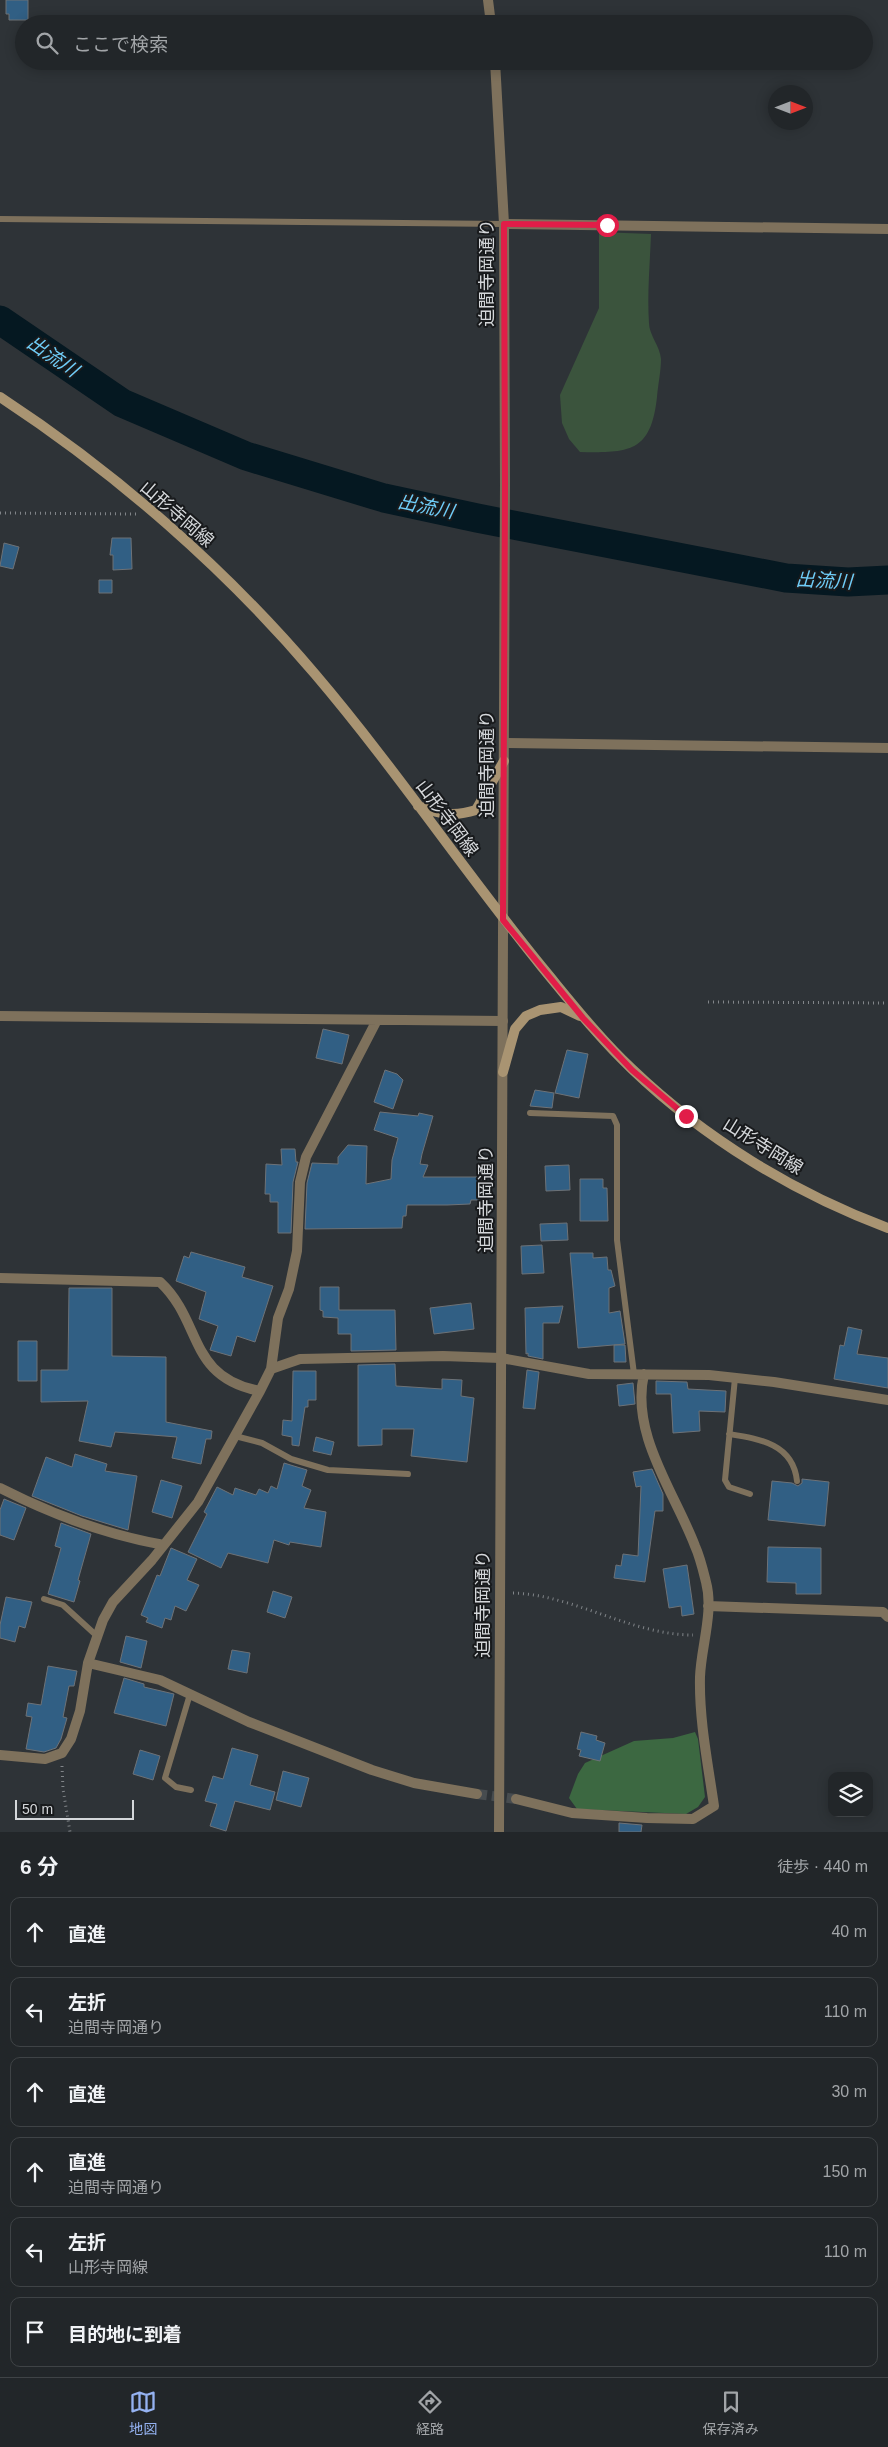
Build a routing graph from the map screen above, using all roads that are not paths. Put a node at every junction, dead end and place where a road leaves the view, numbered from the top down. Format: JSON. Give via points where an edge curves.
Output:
{"nodes":[{"id":1,"x":488,"y":0,"type":"edge"},
{"id":2,"x":490,"y":15,"type":"edge"},
{"id":3,"x":495,"y":70,"type":"edge"},
{"id":4,"x":0,"y":219,"type":"edge"},
{"id":5,"x":504,"y":224,"type":"junction"},
{"id":6,"x":888,"y":229,"type":"edge"},
{"id":7,"x":0,"y":397,"type":"edge"},
{"id":8,"x":504,"y":743,"type":"junction"},
{"id":9,"x":888,"y":748,"type":"edge"},
{"id":10,"x":504,"y":762,"type":"junction"},
{"id":11,"x":417,"y":806,"type":"junction"},
{"id":12,"x":503,"y":920,"type":"junction"},
{"id":13,"x":0,"y":1016,"type":"edge"},
{"id":14,"x":583,"y":1018,"type":"junction"},
{"id":15,"x":377,"y":1020,"type":"junction"},
{"id":16,"x":503,"y":1022,"type":"junction"},
{"id":17,"x":503,"y":1072,"type":"junction"},
{"id":18,"x":530,"y":1112,"type":"dead end"},
{"id":19,"x":888,"y":1228,"type":"edge"},
{"id":20,"x":0,"y":1278,"type":"edge"},
{"id":21,"x":501,"y":1358,"type":"junction"},
{"id":22,"x":271,"y":1369,"type":"junction"},
{"id":23,"x":639,"y":1374,"type":"junction"},
{"id":24,"x":735,"y":1378,"type":"junction"},
{"id":25,"x":260,"y":1390,"type":"junction"},
{"id":26,"x":888,"y":1400,"type":"edge"},
{"id":27,"x":729,"y":1434,"type":"junction"},
{"id":28,"x":235,"y":1436,"type":"junction"},
{"id":29,"x":408,"y":1474,"type":"dead end"},
{"id":30,"x":797,"y":1481,"type":"dead end"},
{"id":31,"x":0,"y":1488,"type":"edge"},
{"id":32,"x":750,"y":1494,"type":"dead end"},
{"id":33,"x":164,"y":1544,"type":"junction"},
{"id":34,"x":44,"y":1599,"type":"dead end"},
{"id":35,"x":708,"y":1606,"type":"junction"},
{"id":36,"x":888,"y":1617,"type":"edge"},
{"id":37,"x":98,"y":1636,"type":"junction"},
{"id":38,"x":88,"y":1663,"type":"junction"},
{"id":39,"x":190,"y":1694,"type":"junction"},
{"id":40,"x":0,"y":1755,"type":"edge"},
{"id":41,"x":191,"y":1790,"type":"dead end"},
{"id":42,"x":477,"y":1794,"type":"tunnel mouth"},
{"id":43,"x":516,"y":1799,"type":"tunnel mouth"},
{"id":44,"x":499,"y":1832,"type":"edge"}],
"edges":[{"from":1,"to":2,"type":"street"},
{"from":3,"to":5,"type":"street","name":"迫間寺岡通り"},
{"from":4,"to":5,"type":"lane"},
{"from":5,"to":6,"type":"street"},
{"from":5,"to":8,"type":"street","name":"迫間寺岡通り"},
{"from":7,"to":11,"type":"main road","name":"山形寺岡線","via":[[76,450],[214,568],[314,672]]},
{"from":8,"to":9,"type":"street"},
{"from":8,"to":10,"type":"street","name":"迫間寺岡通り"},
{"from":10,"to":11,"type":"main road","via":[[476,810],[460,816],[436,813]]},
{"from":10,"to":12,"type":"street","name":"迫間寺岡通り"},
{"from":11,"to":12,"type":"main road","name":"山形寺岡線"},
{"from":12,"to":14,"type":"main road","name":"山形寺岡線"},
{"from":12,"to":16,"type":"street","name":"迫間寺岡通り"},
{"from":13,"to":15,"type":"street"},
{"from":14,"to":17,"type":"main road","via":[[561,1007],[526,1016],[515,1029]]},
{"from":14,"to":19,"type":"main road","name":"山形寺岡線","via":[[632,1070],[686,1116],[801,1190]]},
{"from":15,"to":16,"type":"street"},
{"from":15,"to":22,"type":"street","via":[[306,1157],[300,1182],[297,1251],[289,1289],[278,1318]]},
{"from":16,"to":17,"type":"street","name":"迫間寺岡通り"},
{"from":17,"to":21,"type":"street","name":"迫間寺岡通り"},
{"from":18,"to":23,"type":"lane","via":[[613,1116],[617,1125],[617,1240]]},
{"from":20,"to":25,"type":"street","via":[[160,1282],[176,1303],[202,1355],[214,1370],[231,1382]]},
{"from":21,"to":22,"type":"street","via":[[300,1359]]},
{"from":21,"to":23,"type":"street","via":[[589,1374]]},
{"from":21,"to":44,"type":"street","name":"迫間寺岡通り"},
{"from":22,"to":25,"type":"street"},
{"from":23,"to":24,"type":"street"},
{"from":23,"to":35,"type":"street","via":[[641,1403],[650,1440],[664,1482],[696,1546],[707,1585]]},
{"from":24,"to":26,"type":"street"},
{"from":24,"to":27,"type":"lane"},
{"from":25,"to":28,"type":"street"},
{"from":27,"to":30,"type":"lane","via":[[775,1444],[789,1458]]},
{"from":27,"to":32,"type":"lane","via":[[725,1480],[729,1486]]},
{"from":28,"to":29,"type":"lane","via":[[262,1443],[292,1459],[328,1470]]},
{"from":28,"to":33,"type":"street","via":[[198,1502]]},
{"from":31,"to":33,"type":"street","via":[[71,1519],[130,1539]]},
{"from":33,"to":37,"type":"street","via":[[113,1602]]},
{"from":34,"to":37,"type":"lane","via":[[63,1605]]},
{"from":35,"to":36,"type":"street","via":[[883,1612]]},
{"from":35,"to":43,"type":"street","via":[[700,1677],[714,1806],[693,1818],[572,1813]]},
{"from":37,"to":38,"type":"street"},
{"from":38,"to":39,"type":"street","via":[[160,1680]]},
{"from":38,"to":40,"type":"street","via":[[80,1710],[71,1739],[62,1753],[45,1759]]},
{"from":39,"to":41,"type":"lane","via":[[165,1778],[176,1788]]},
{"from":39,"to":42,"type":"street","via":[[266,1729],[372,1770],[414,1783]]}]}
